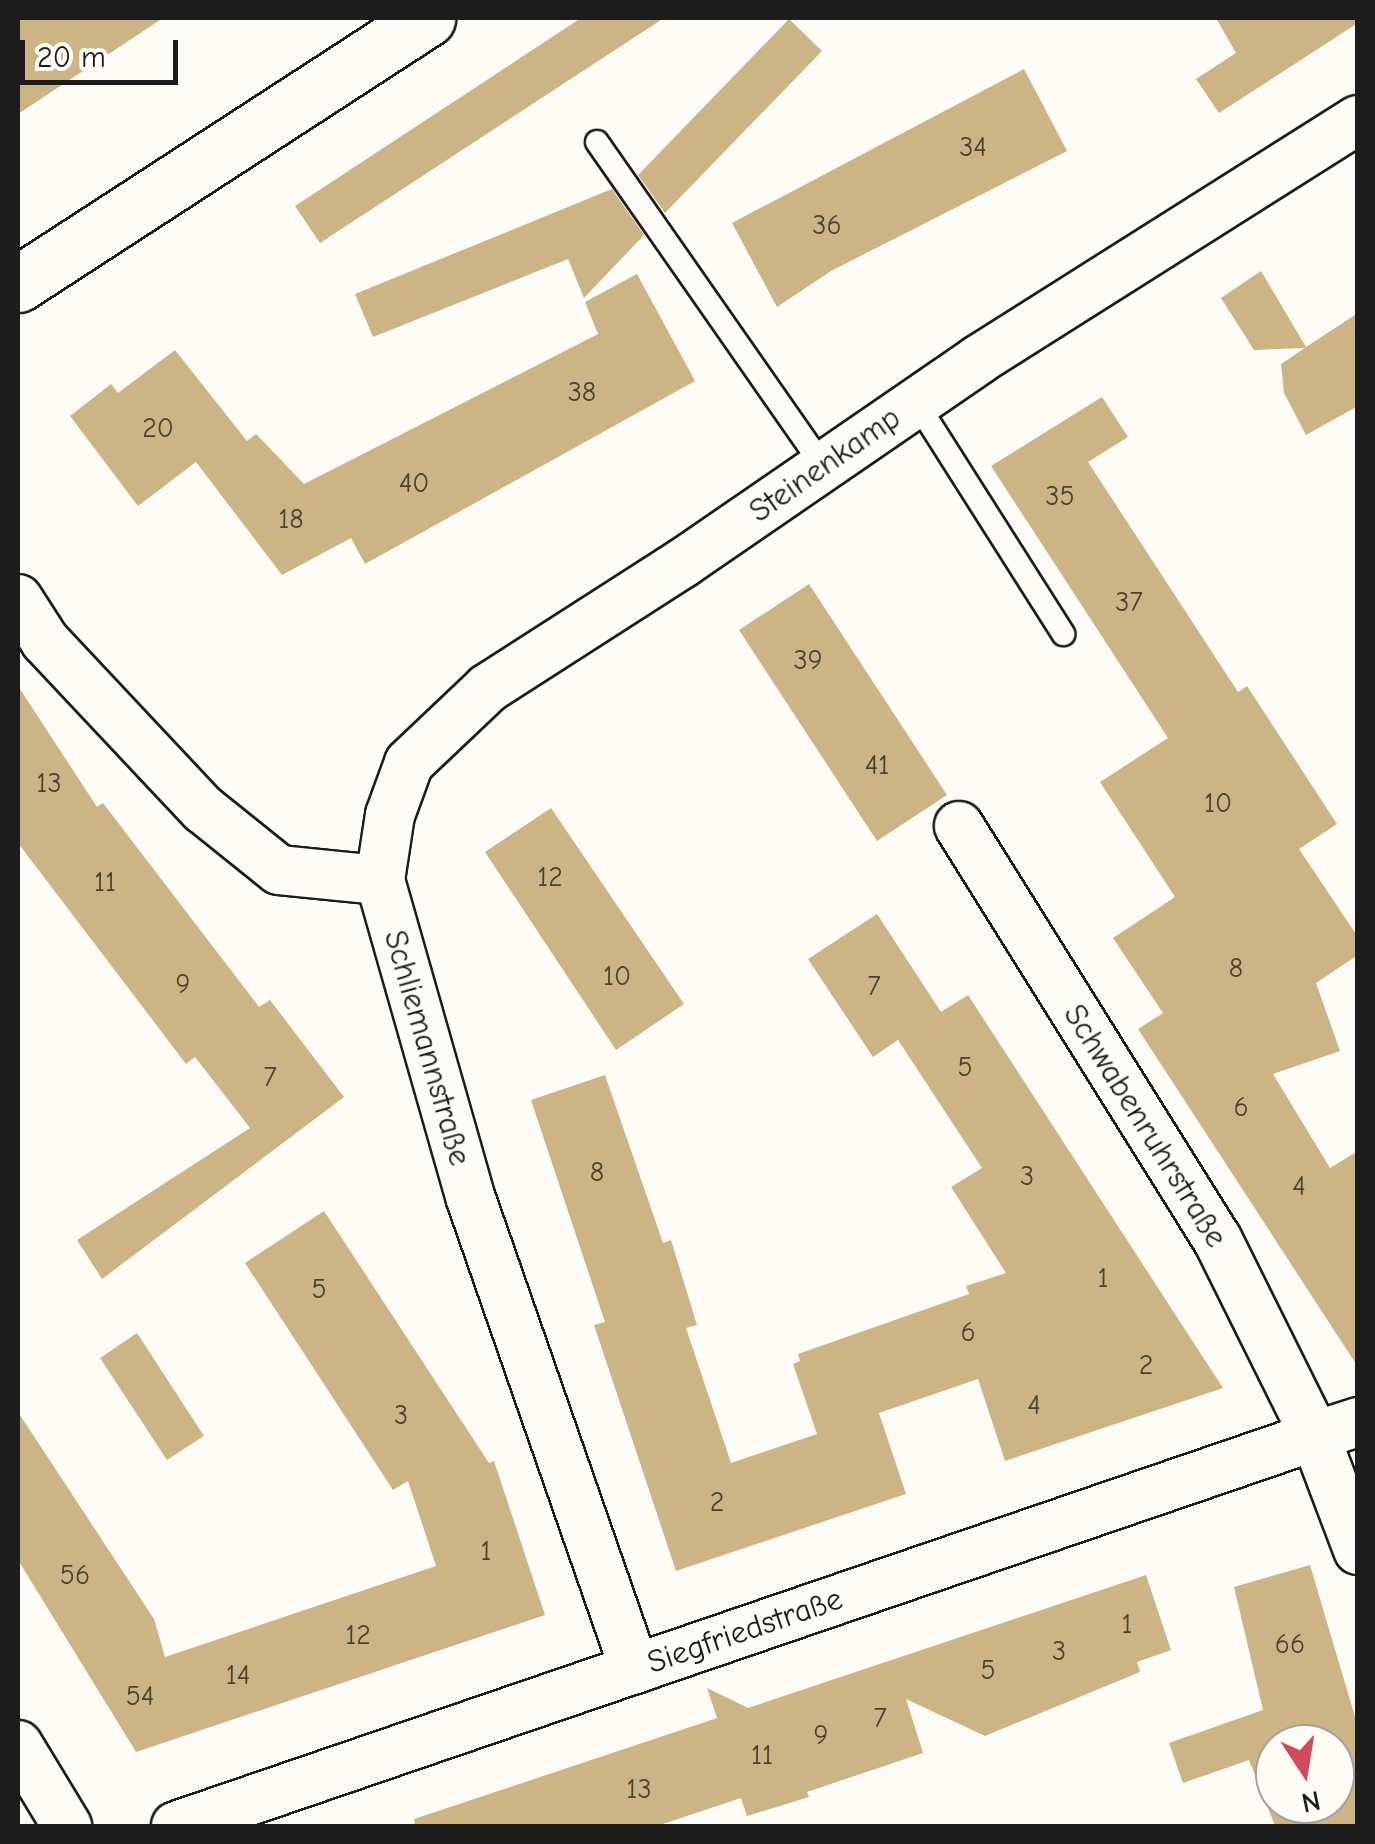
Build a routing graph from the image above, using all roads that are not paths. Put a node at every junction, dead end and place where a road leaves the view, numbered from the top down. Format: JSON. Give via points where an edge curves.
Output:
{"nodes":[{"id":1,"x":426,"y":18,"type":"edge"},
{"id":2,"x":1358,"y":120,"type":"edge"},
{"id":3,"x":597,"y":142,"type":"dead end"},
{"id":4,"x":18,"y":284,"type":"edge"},
{"id":5,"x":916,"y":402,"type":"junction"},
{"id":6,"x":824,"y":466,"type":"junction"},
{"id":7,"x":18,"y":599,"type":"edge"},
{"id":8,"x":1063,"y":634,"type":"dead end"},
{"id":9,"x":958,"y":826,"type":"dead end"},
{"id":10,"x":380,"y":880,"type":"junction"},
{"id":11,"x":1336,"y":1429,"type":"edge"},
{"id":12,"x":1358,"y":1550,"type":"edge"},
{"id":13,"x":635,"y":1669,"type":"junction"},
{"id":14,"x":18,"y":1745,"type":"edge"},
{"id":15,"x":66,"y":1826,"type":"edge"},
{"id":16,"x":176,"y":1826,"type":"edge"}],
"edges":[{"from":1,"to":4,"type":"main road"},
{"from":2,"to":5,"type":"street","name":"Steinenkamp"},
{"from":3,"to":6,"type":"lane"},
{"from":5,"to":6,"type":"street","name":"Steinenkamp"},
{"from":5,"to":8,"type":"lane"},
{"from":6,"to":10,"type":"street","name":"Steinenkamp","via":[[488,688],[409,763],[390,815]]},
{"from":7,"to":10,"type":"street","via":[[46,641],[204,809],[279,870]]},
{"from":9,"to":11,"type":"street","name":"Schwabenruhrstraße"},
{"from":10,"to":13,"type":"street","name":"Schliemannstraße","via":[[471,1199]]},
{"from":11,"to":12,"type":"street","name":"Schwabenruhrstraße"},
{"from":11,"to":13,"type":"street","name":"Siegfriedstraße"},
{"from":13,"to":16,"type":"street","name":"Siegfriedstraße"},
{"from":14,"to":15,"type":"street"}]}
